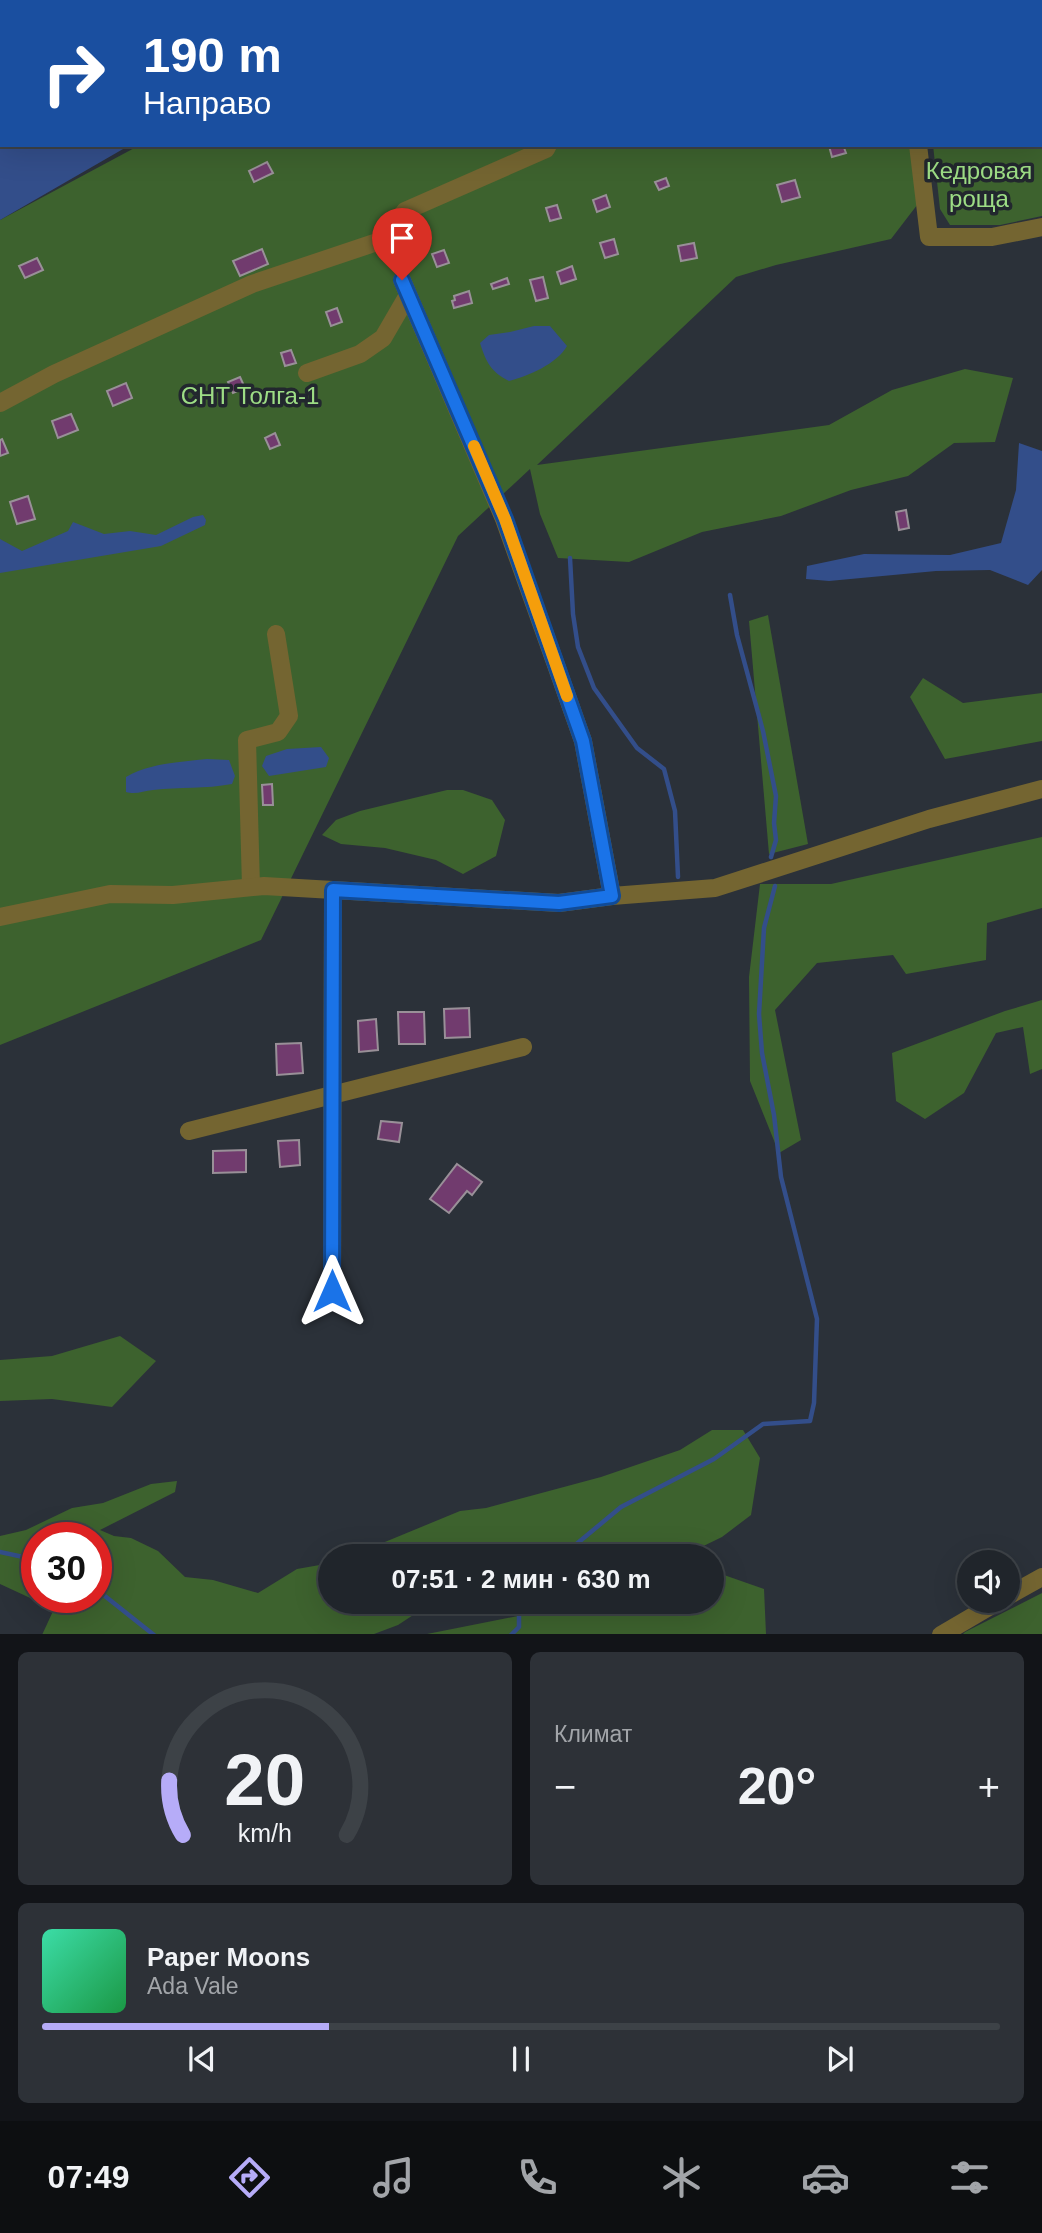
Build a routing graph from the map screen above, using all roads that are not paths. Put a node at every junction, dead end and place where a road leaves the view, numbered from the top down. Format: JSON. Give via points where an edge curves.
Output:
{"nodes":[{"id":1,"x":547,"y":147,"type":"edge"},
{"id":2,"x":918,"y":147,"type":"edge"},
{"id":3,"x":1042,"y":227,"type":"edge"},
{"id":4,"x":307,"y":373,"type":"dead end"},
{"id":5,"x":0,"y":403,"type":"edge"},
{"id":6,"x":276,"y":634,"type":"dead end"},
{"id":7,"x":1042,"y":789,"type":"edge"},
{"id":8,"x":257,"y":887,"type":"junction"},
{"id":9,"x":333,"y":890,"type":"junction"},
{"id":10,"x":612,"y":896,"type":"junction"},
{"id":11,"x":0,"y":917,"type":"edge"},
{"id":12,"x":523,"y":1047,"type":"dead end"},
{"id":13,"x":332,"y":1096,"type":"junction"},
{"id":14,"x":189,"y":1131,"type":"dead end"},
{"id":15,"x":332,"y":1291,"type":"dead end"},
{"id":16,"x":1042,"y":1577,"type":"edge"},
{"id":17,"x":1020,"y":1589,"type":"edge"},
{"id":18,"x":978,"y":1613,"type":"edge"},
{"id":19,"x":941,"y":1634,"type":"edge"}],
"edges":[{"from":1,"to":5,"type":"street","via":[[405,211],[386,239],[252,284]]},
{"from":2,"to":3,"type":"street","via":[[929,237],[992,237]]},
{"from":4,"to":10,"type":"street","via":[[360,354],[383,338],[405,287],[505,519],[583,741]]},
{"from":6,"to":8,"type":"street","via":[[289,716],[278,732],[247,740]]},
{"from":7,"to":10,"type":"street","via":[[929,819],[715,887]]},
{"from":8,"to":9,"type":"street"},
{"from":8,"to":11,"type":"street","via":[[173,895],[110,894]]},
{"from":9,"to":10,"type":"street","via":[[559,903]]},
{"from":9,"to":13,"type":"street"},
{"from":12,"to":13,"type":"street"},
{"from":13,"to":14,"type":"street"},
{"from":13,"to":15,"type":"street"},
{"from":16,"to":17,"type":"street"},
{"from":18,"to":19,"type":"street"}]}
